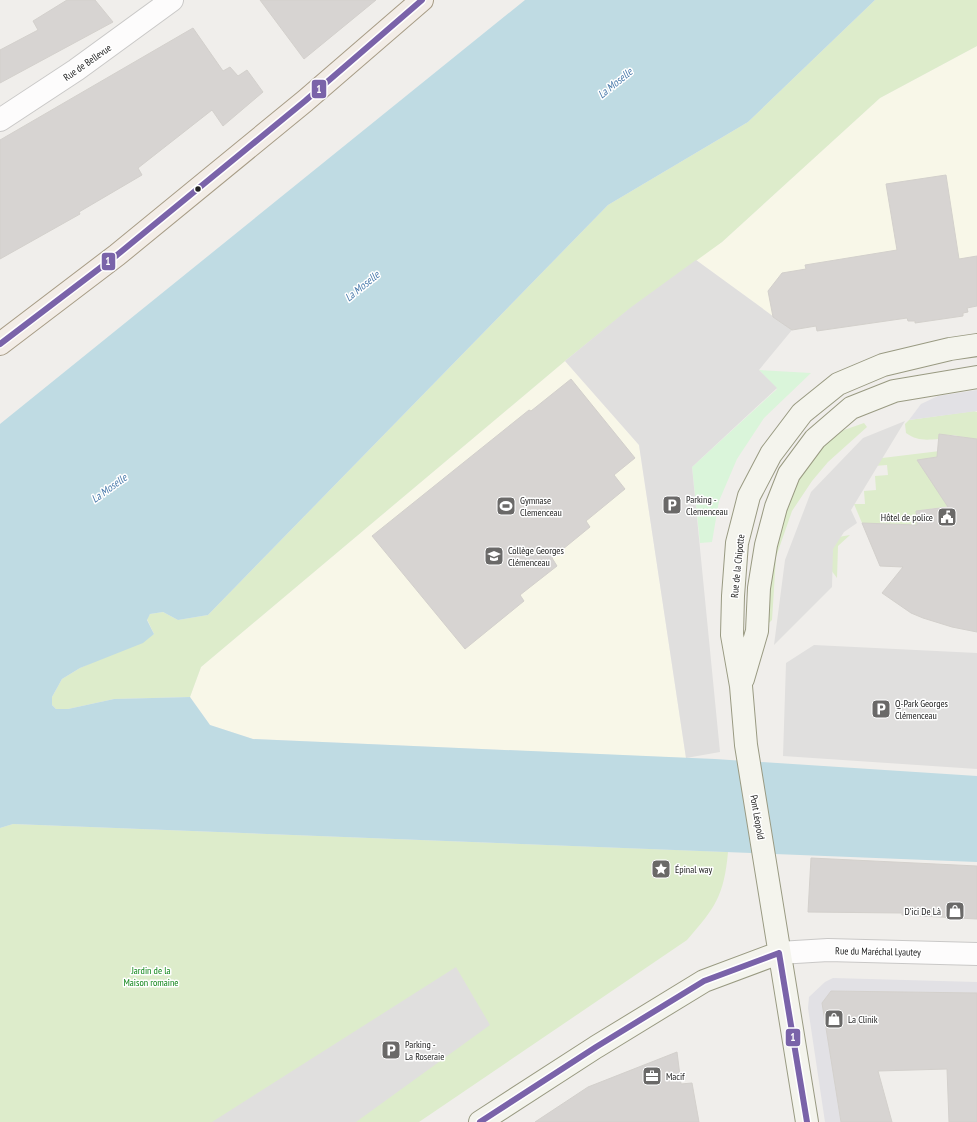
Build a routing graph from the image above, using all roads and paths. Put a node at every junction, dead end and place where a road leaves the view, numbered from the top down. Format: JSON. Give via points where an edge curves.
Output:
{"nodes":[{"id":1,"x":172,"y":0,"type":"edge"},
{"id":2,"x":422,"y":0,"type":"edge"},
{"id":3,"x":0,"y":120,"type":"edge"},
{"id":4,"x":0,"y":344,"type":"edge"},
{"id":5,"x":977,"y":345,"type":"edge"},
{"id":6,"x":977,"y":378,"type":"edge"},
{"id":7,"x":741,"y":686,"type":"junction"},
{"id":8,"x":746,"y":746,"type":"joint"},
{"id":9,"x":779,"y":953,"type":"junction"},
{"id":10,"x":977,"y":954,"type":"edge"},
{"id":11,"x":480,"y":1122,"type":"edge"},
{"id":12,"x":807,"y":1122,"type":"edge"}],
"edges":[{"from":1,"to":3,"type":"street","name":"Rue de Bellevue","via":[[76,70]]},
{"from":2,"to":4,"type":"main road","via":[[305,101],[117,255]]},
{"from":5,"to":7,"type":"main road","name":"Rue de la Chipotte","via":[[883,365],[838,384],[802,413],[771,454],[749,496],[737,543],[732,635]]},
{"from":6,"to":7,"type":"main road","name":"Rue de la Chipotte","via":[[894,391],[851,408],[815,439],[788,474],[766,545],[759,588],[757,631]]},
{"from":7,"to":8,"type":"main road","name":"Rue de la Chipotte"},
{"from":8,"to":9,"type":"main road","name":"Pont Léopold"},
{"from":9,"to":10,"type":"street","name":"Rue du Maréchal Lyautey","via":[[828,950]]},
{"from":9,"to":11,"type":"main road","via":[[704,980]]},
{"from":9,"to":12,"type":"main road"}]}
